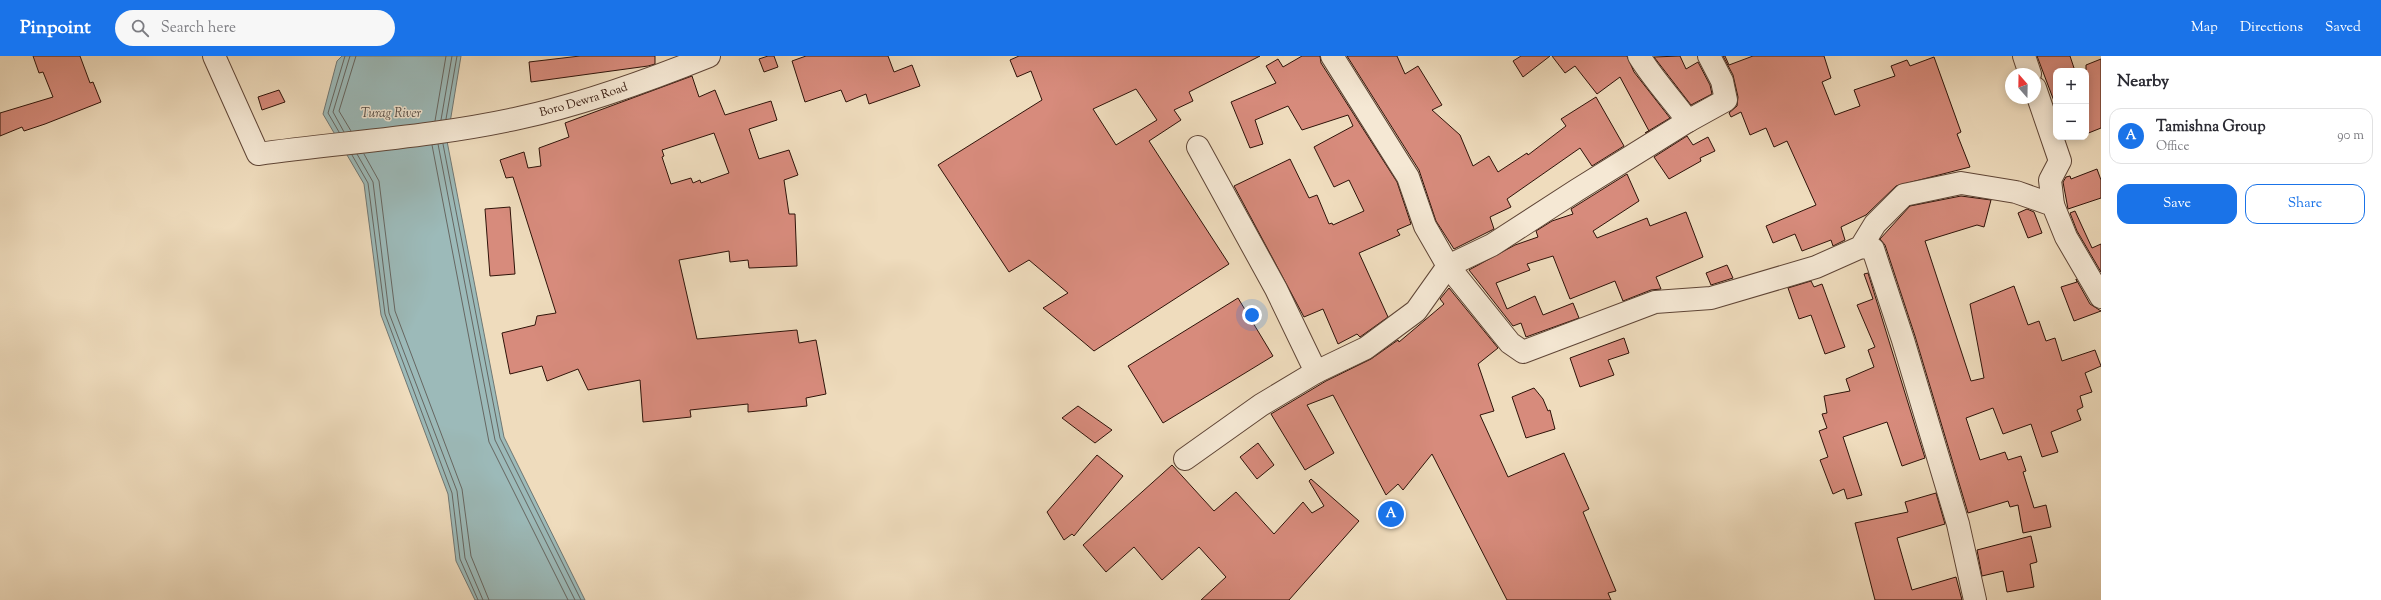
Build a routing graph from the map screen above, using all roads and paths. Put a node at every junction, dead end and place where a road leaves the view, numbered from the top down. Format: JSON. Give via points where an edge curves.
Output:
{"nodes":[{"id":1,"x":214,"y":56,"type":"edge"},
{"id":2,"x":709,"y":56,"type":"edge"},
{"id":3,"x":1332,"y":56,"type":"edge"},
{"id":4,"x":1639,"y":56,"type":"edge"},
{"id":5,"x":1709,"y":56,"type":"edge"},
{"id":6,"x":2024,"y":56,"type":"edge"},
{"id":7,"x":2028,"y":68,"type":"edge"},
{"id":8,"x":2040,"y":104,"type":"edge"},
{"id":9,"x":1688,"y":121,"type":"junction"},
{"id":10,"x":1198,"y":147,"type":"dead end"},
{"id":11,"x":2053,"y":205,"type":"junction"},
{"id":12,"x":1861,"y":247,"type":"junction"},
{"id":13,"x":1448,"y":266,"type":"junction"},
{"id":14,"x":2101,"y":297,"type":"edge"},
{"id":15,"x":1316,"y":372,"type":"junction"},
{"id":16,"x":1185,"y":459,"type":"dead end"},
{"id":17,"x":1975,"y":600,"type":"edge"}],
"edges":[{"from":1,"to":2,"type":"street","name":"Boro Dewra Road","via":[[258,154],[453,130],[519,118],[652,79]]},
{"from":3,"to":13,"type":"street","via":[[1408,177],[1425,226]]},
{"from":4,"to":9,"type":"street","via":[[1649,73],[1659,81]]},
{"from":5,"to":9,"type":"street","via":[[1722,81],[1726,100]]},
{"from":6,"to":7,"type":"street"},
{"from":8,"to":11,"type":"street","via":[[2060,161],[2050,180]]},
{"from":9,"to":13,"type":"street","via":[[1492,245]]},
{"from":10,"to":15,"type":"street","via":[[1276,289]]},
{"from":11,"to":12,"type":"street","via":[[2016,192],[1961,183],[1904,195],[1875,224]]},
{"from":11,"to":14,"type":"street","via":[[2066,237]]},
{"from":12,"to":13,"type":"street","via":[[1816,268],[1711,298],[1655,302],[1523,352],[1510,343]]},
{"from":12,"to":17,"type":"street","via":[[1873,250],[1903,340],[1958,524]]},
{"from":13,"to":15,"type":"street","via":[[1416,311],[1366,348]]},
{"from":15,"to":16,"type":"street","via":[[1261,405]]}]}
